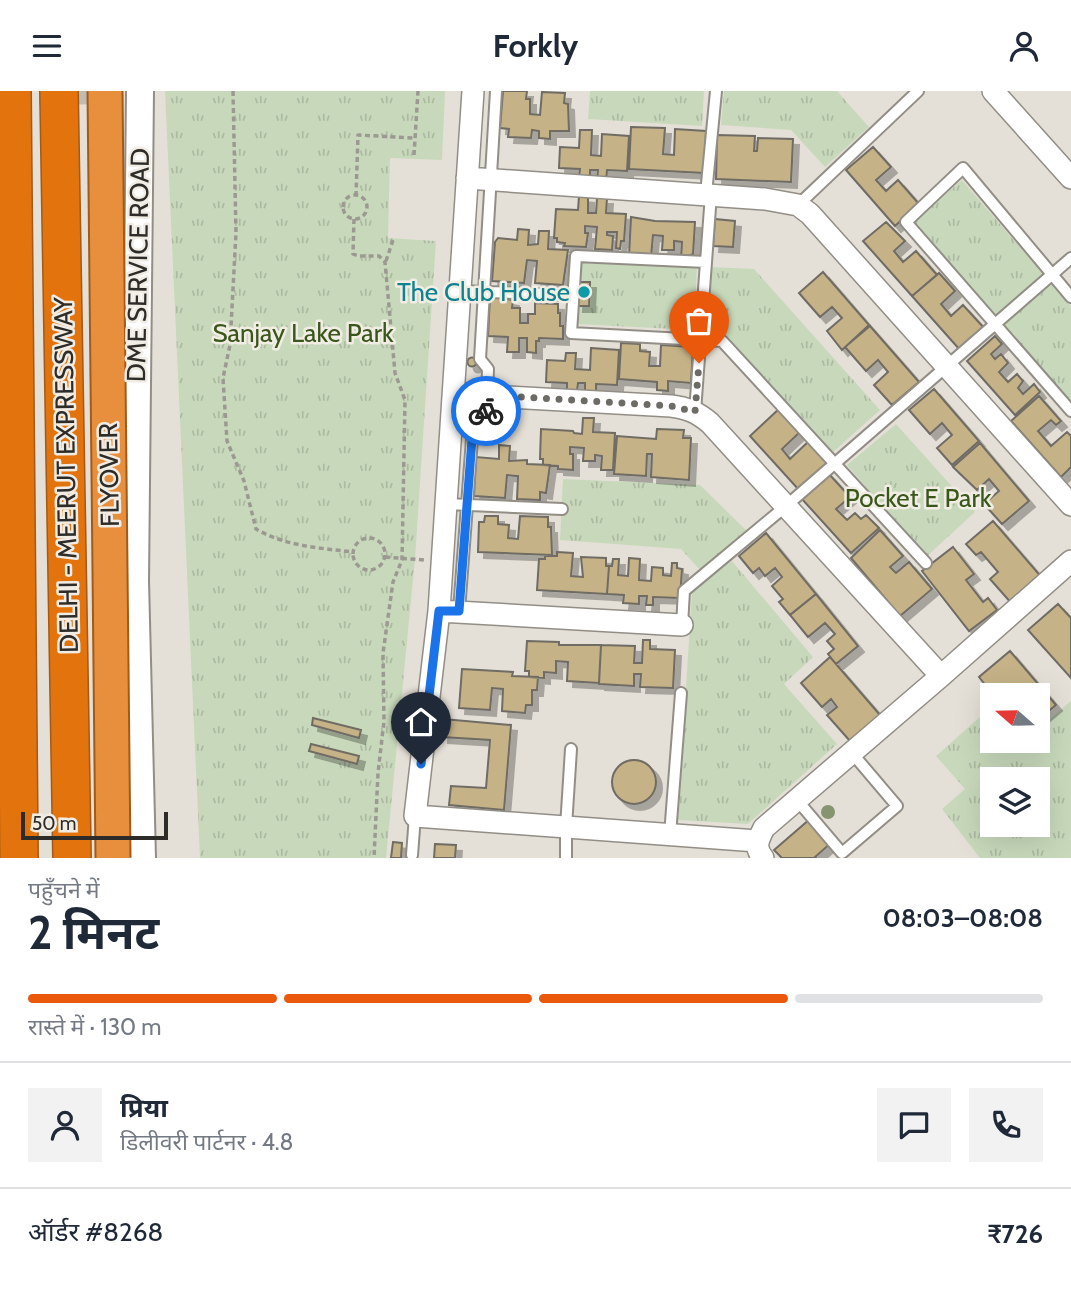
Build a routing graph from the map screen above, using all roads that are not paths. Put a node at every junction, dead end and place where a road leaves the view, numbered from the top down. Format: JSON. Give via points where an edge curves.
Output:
{"nodes":[{"id":1,"x":12,"y":91,"type":"edge"},
{"id":2,"x":59,"y":91,"type":"edge"},
{"id":3,"x":105,"y":91,"type":"edge"},
{"id":4,"x":140,"y":91,"type":"edge"},
{"id":5,"x":473,"y":91,"type":"edge"},
{"id":6,"x":495,"y":91,"type":"edge"},
{"id":7,"x":716,"y":91,"type":"edge"},
{"id":8,"x":918,"y":91,"type":"edge"},
{"id":9,"x":993,"y":91,"type":"edge"},
{"id":10,"x":467,"y":178,"type":"junction"},
{"id":11,"x":1071,"y":178,"type":"edge"},
{"id":12,"x":490,"y":179,"type":"junction"},
{"id":13,"x":708,"y":194,"type":"junction"},
{"id":14,"x":798,"y":205,"type":"junction"},
{"id":15,"x":1071,"y":258,"type":"edge"},
{"id":16,"x":706,"y":262,"type":"junction"},
{"id":17,"x":1052,"y":275,"type":"junction"},
{"id":18,"x":460,"y":291,"type":"junction"},
{"id":19,"x":483,"y":291,"type":"junction"},
{"id":20,"x":573,"y":295,"type":"junction"},
{"id":21,"x":1071,"y":297,"type":"edge"},
{"id":22,"x":995,"y":325,"type":"junction"},
{"id":23,"x":701,"y":339,"type":"junction"},
{"id":24,"x":947,"y":367,"type":"junction"},
{"id":25,"x":454,"y":394,"type":"junction"},
{"id":26,"x":487,"y":395,"type":"junction"},
{"id":27,"x":1071,"y":411,"type":"edge"},
{"id":28,"x":695,"y":412,"type":"junction"},
{"id":29,"x":835,"y":463,"type":"junction"},
{"id":30,"x":456,"y":505,"type":"junction"},
{"id":31,"x":1071,"y":505,"type":"edge"},
{"id":32,"x":786,"y":506,"type":"junction"},
{"id":33,"x":562,"y":509,"type":"dead end"},
{"id":34,"x":1071,"y":561,"type":"edge"},
{"id":35,"x":926,"y":563,"type":"dead end"},
{"id":36,"x":449,"y":611,"type":"junction"},
{"id":37,"x":682,"y":625,"type":"joint"},
{"id":38,"x":941,"y":676,"type":"junction"},
{"id":39,"x":681,"y":693,"type":"dead end"},
{"id":40,"x":571,"y":750,"type":"dead end"},
{"id":41,"x":852,"y":753,"type":"junction"},
{"id":42,"x":797,"y":800,"type":"junction"},
{"id":43,"x":415,"y":815,"type":"junction"},
{"id":44,"x":566,"y":827,"type":"junction"},
{"id":45,"x":670,"y":835,"type":"junction"},
{"id":46,"x":760,"y":850,"type":"edge"},
{"id":47,"x":412,"y":855,"type":"dead end"},
{"id":48,"x":19,"y":858,"type":"edge"},
{"id":49,"x":72,"y":858,"type":"edge"},
{"id":50,"x":113,"y":858,"type":"edge"},
{"id":51,"x":142,"y":858,"type":"edge"},
{"id":52,"x":566,"y":858,"type":"edge"}],
"edges":[{"from":1,"to":48,"type":"highway","name":"DELHI - MEERUT EXPRESSWAY"},
{"from":2,"to":49,"type":"highway","name":"DELHI - MEERUT EXPRESSWAY"},
{"from":3,"to":50,"type":"highway","name":"FLYOVER","bridge":true},
{"from":4,"to":51,"type":"street","name":"DME SERVICE ROAD","via":[[135,581]]},
{"from":5,"to":10,"type":"street"},
{"from":6,"to":12,"type":"lane"},
{"from":7,"to":13,"type":"lane"},
{"from":8,"to":14,"type":"lane"},
{"from":9,"to":11,"type":"street"},
{"from":10,"to":12,"type":"street"},
{"from":10,"to":18,"type":"street"},
{"from":12,"to":13,"type":"street"},
{"from":12,"to":19,"type":"lane"},
{"from":13,"to":14,"type":"street"},
{"from":13,"to":16,"type":"lane"},
{"from":14,"to":24,"type":"street"},
{"from":15,"to":17,"type":"lane"},
{"from":16,"to":20,"type":"lane","via":[[576,256]]},
{"from":16,"to":23,"type":"lane"},
{"from":17,"to":21,"type":"lane"},
{"from":17,"to":22,"type":"lane"},
{"from":17,"to":22,"type":"lane","via":[[963,168],[906,222]]},
{"from":18,"to":19,"type":"lane"},
{"from":18,"to":25,"type":"street"},
{"from":19,"to":20,"type":"lane"},
{"from":19,"to":26,"type":"lane","via":[[480,359],[488,369]]},
{"from":20,"to":23,"type":"lane","via":[[571,333]]},
{"from":22,"to":24,"type":"lane"},
{"from":22,"to":27,"type":"lane"},
{"from":23,"to":28,"type":"lane"},
{"from":23,"to":29,"type":"lane","via":[[722,341]]},
{"from":24,"to":29,"type":"lane"},
{"from":24,"to":31,"type":"street"},
{"from":25,"to":26,"type":"street"},
{"from":25,"to":30,"type":"street"},
{"from":26,"to":28,"type":"street","via":[[671,406]]},
{"from":26,"to":30,"type":"lane","via":[[486,423],[472,439]]},
{"from":28,"to":32,"type":"street"},
{"from":29,"to":32,"type":"lane"},
{"from":29,"to":35,"type":"lane"},
{"from":30,"to":33,"type":"lane"},
{"from":30,"to":36,"type":"lane"},
{"from":30,"to":36,"type":"street","via":[[442,561]]},
{"from":32,"to":37,"type":"lane","via":[[684,591]]},
{"from":32,"to":38,"type":"street"},
{"from":34,"to":38,"type":"street"},
{"from":36,"to":37,"type":"street"},
{"from":36,"to":43,"type":"street"},
{"from":38,"to":41,"type":"street"},
{"from":39,"to":45,"type":"lane"},
{"from":40,"to":44,"type":"lane"},
{"from":41,"to":42,"type":"street"},
{"from":41,"to":42,"type":"lane","via":[[897,806],[879,822],[842,853]]},
{"from":42,"to":46,"type":"street","via":[[764,828]]},
{"from":43,"to":44,"type":"street"},
{"from":43,"to":47,"type":"lane"},
{"from":44,"to":45,"type":"street"},
{"from":44,"to":52,"type":"lane"},
{"from":45,"to":46,"type":"street"}]}
